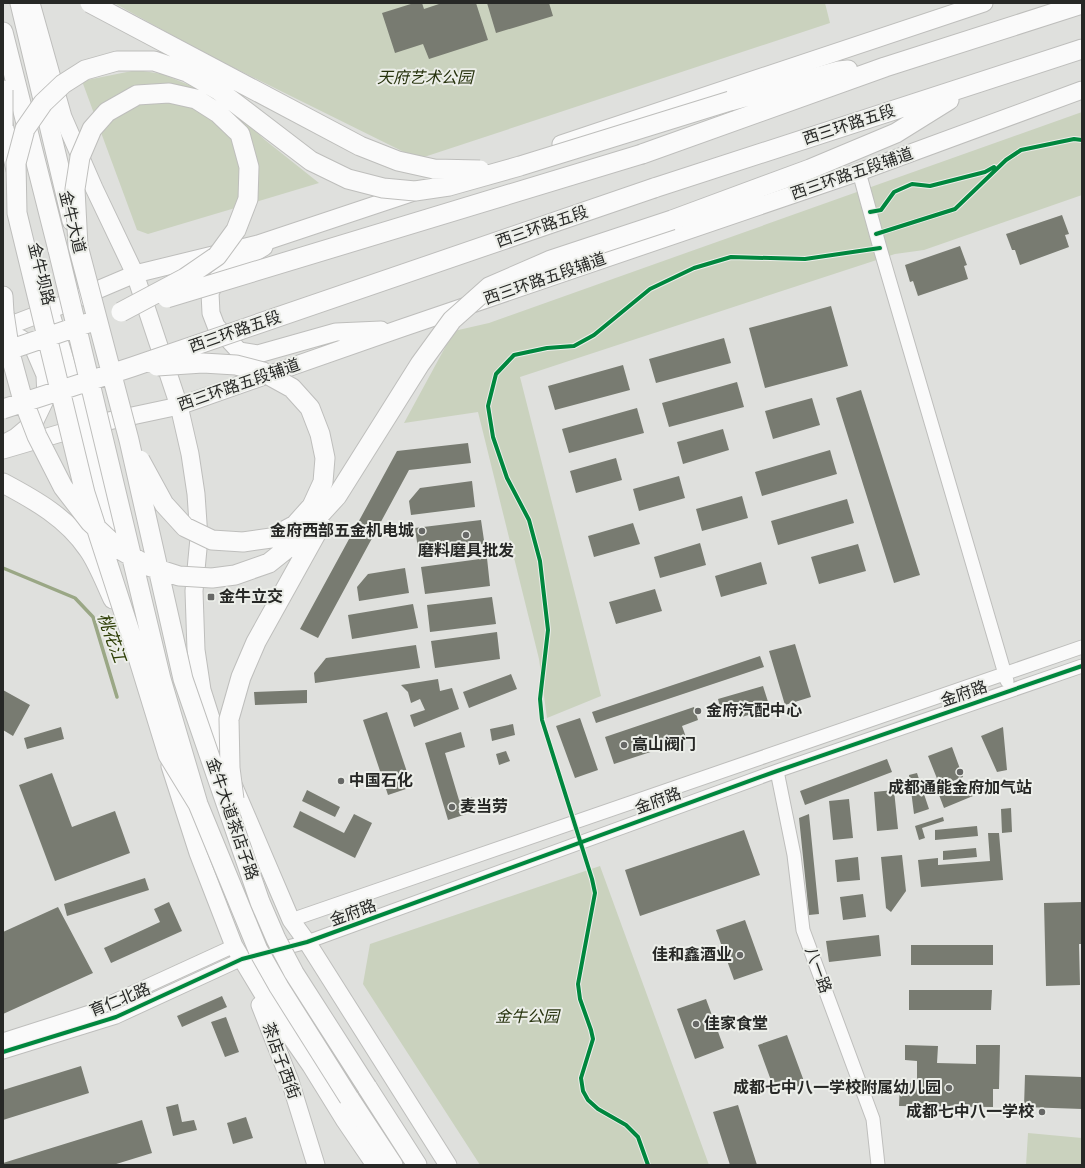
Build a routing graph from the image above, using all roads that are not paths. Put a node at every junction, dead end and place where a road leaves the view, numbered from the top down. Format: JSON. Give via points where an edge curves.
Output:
{"nodes":[{"id":1,"x":20,"y":3,"type":"edge"},
{"id":2,"x":31,"y":3,"type":"edge"},
{"id":3,"x":90,"y":3,"type":"edge"},
{"id":4,"x":984,"y":3,"type":"edge"},
{"id":5,"x":1082,"y":4,"type":"edge"},
{"id":6,"x":3,"y":32,"type":"edge"},
{"id":7,"x":1082,"y":49,"type":"edge"},
{"id":8,"x":885,"y":67,"type":"junction"},
{"id":9,"x":971,"y":85,"type":"junction"},
{"id":10,"x":3,"y":90,"type":"edge"},
{"id":11,"x":1082,"y":90,"type":"edge"},
{"id":12,"x":3,"y":120,"type":"edge"},
{"id":13,"x":3,"y":126,"type":"edge"},
{"id":14,"x":520,"y":166,"type":"junction"},
{"id":15,"x":859,"y":172,"type":"junction"},
{"id":16,"x":285,"y":235,"type":"junction"},
{"id":17,"x":78,"y":246,"type":"junction"},
{"id":18,"x":135,"y":274,"type":"junction"},
{"id":19,"x":3,"y":296,"type":"edge"},
{"id":20,"x":50,"y":310,"type":"junction"},
{"id":21,"x":121,"y":312,"type":"junction"},
{"id":22,"x":3,"y":328,"type":"edge"},
{"id":23,"x":400,"y":329,"type":"junction"},
{"id":24,"x":3,"y":336,"type":"edge"},
{"id":25,"x":3,"y":352,"type":"edge"},
{"id":26,"x":132,"y":367,"type":"junction"},
{"id":27,"x":179,"y":406,"type":"junction"},
{"id":28,"x":3,"y":409,"type":"edge"},
{"id":29,"x":85,"y":426,"type":"junction"},
{"id":30,"x":129,"y":440,"type":"junction"},
{"id":31,"x":103,"y":441,"type":"joint"},
{"id":32,"x":3,"y":444,"type":"edge"},
{"id":33,"x":3,"y":450,"type":"edge"},
{"id":34,"x":3,"y":483,"type":"edge"},
{"id":35,"x":98,"y":483,"type":"joint"},
{"id":36,"x":337,"y":496,"type":"junction"},
{"id":37,"x":132,"y":638,"type":"junction"},
{"id":38,"x":1082,"y":647,"type":"edge"},
{"id":39,"x":1082,"y":666,"type":"edge"},
{"id":40,"x":1005,"y":674,"type":"junction"},
{"id":41,"x":1010,"y":691,"type":"junction"},
{"id":42,"x":776,"y":771,"type":"junction"},
{"id":43,"x":198,"y":804,"type":"junction"},
{"id":44,"x":239,"y":836,"type":"junction"},
{"id":45,"x":291,"y":920,"type":"junction"},
{"id":46,"x":307,"y":942,"type":"junction"},
{"id":47,"x":238,"y":952,"type":"junction"},
{"id":48,"x":3,"y":1040,"type":"edge"},
{"id":49,"x":3,"y":1052,"type":"edge"},
{"id":50,"x":316,"y":1165,"type":"edge"},
{"id":51,"x":376,"y":1165,"type":"edge"},
{"id":52,"x":393,"y":1165,"type":"edge"},
{"id":53,"x":417,"y":1165,"type":"edge"},
{"id":54,"x":448,"y":1165,"type":"edge"},
{"id":55,"x":878,"y":1165,"type":"edge"}],
"edges":[{"from":1,"to":17,"type":"highway","name":"金牛大道","bridge":true},
{"from":2,"to":18,"type":"main road","via":[[63,117]]},
{"from":3,"to":14,"type":"highway","bridge":true,"via":[[360,146],[398,162],[434,169],[475,171]]},
{"from":4,"to":16,"type":"main road"},
{"from":5,"to":8,"type":"highway"},
{"from":6,"to":31,"type":"highway","name":"金牛大道","bridge":true},
{"from":7,"to":9,"type":"highway","name":"西三环路五段"},
{"from":8,"to":14,"type":"highway","bridge":true,"via":[[839,71],[730,101]]},
{"from":8,"to":21,"type":"highway","bridge":true,"via":[[642,154]]},
{"from":9,"to":26,"type":"highway","name":"西三环路五段","bridge":true,"via":[[654,188]]},
{"from":9,"to":36,"type":"highway","bridge":true,"via":[[896,133],[810,169],[672,220],[551,260],[488,287],[452,320],[420,364]]},
{"from":10,"to":13,"type":"highway","bridge":true},
{"from":11,"to":15,"type":"main road","name":"西三环路五段辅道"},
{"from":12,"to":20,"type":"main road","name":"金牛坝路"},
{"from":14,"to":37,"type":"highway","bridge":true,"via":[[449,186],[415,191],[383,188],[348,179],[311,161],[218,90],[188,72],[154,61],[117,61],[85,70],[63,84],[43,103],[25,129],[16,163],[17,213],[86,492]]},
{"from":15,"to":23,"type":"main road","name":"西三环路五段辅道"},
{"from":15,"to":40,"type":"street"},
{"from":16,"to":18,"type":"main road"},
{"from":16,"to":23,"type":"main road","via":[[228,270],[217,279],[210,293],[211,313],[216,326],[239,351],[258,354],[336,332]]},
{"from":17,"to":21,"type":"highway","bridge":true,"via":[[75,189],[80,157],[92,129],[107,112],[137,95],[169,93],[196,99],[218,113],[240,134],[250,167],[248,199],[236,230],[217,256],[185,278]]},
{"from":17,"to":30,"type":"highway","name":"金牛大道","bridge":true},
{"from":18,"to":20,"type":"main road"},
{"from":18,"to":27,"type":"main road"},
{"from":19,"to":36,"type":"highway","bridge":true,"via":[[10,353],[22,397],[37,436],[63,486],[90,522],[119,549],[148,566],[179,576],[212,578],[235,575],[269,563],[294,543]]},
{"from":20,"to":22,"type":"main road"},
{"from":20,"to":29,"type":"main road","name":"金牛坝路"},
{"from":21,"to":25,"type":"highway","bridge":true},
{"from":23,"to":27,"type":"main road","name":"西三环路五段辅道"},
{"from":24,"to":32,"type":"main road","via":[[20,338],[33,347],[45,375],[46,398],[35,421]]},
{"from":26,"to":28,"type":"highway","name":"西三环路五段","bridge":true},
{"from":26,"to":30,"type":"highway","bridge":true,"via":[[203,363],[236,365],[262,372],[292,388],[310,408],[320,434],[325,458],[323,482],[312,506],[295,525],[283,532],[271,538],[243,542],[212,540],[185,527],[164,504]]},
{"from":27,"to":29,"type":"main road","name":"西三环路五段辅道"},
{"from":27,"to":45,"type":"main road","via":[[196,494],[199,538],[194,598],[196,650],[202,690],[229,775]]},
{"from":29,"to":33,"type":"main road","name":"西三环路五段辅道"},
{"from":29,"to":35,"type":"street"},
{"from":30,"to":44,"type":"highway","name":"金牛大道茶店子路","bridge":true,"via":[[183,679]]},
{"from":31,"to":43,"type":"highway","name":"金牛大道茶店子路","bridge":true,"via":[[161,679]]},
{"from":34,"to":37,"type":"highway","bridge":true,"via":[[45,507],[67,525],[89,549]]},
{"from":35,"to":47,"type":"main road","via":[[162,737],[198,853]]},
{"from":36,"to":44,"type":"highway","bridge":true,"via":[[256,642],[241,677],[229,719],[230,768]]},
{"from":37,"to":43,"type":"highway","bridge":true,"via":[[168,755]]},
{"from":38,"to":40,"type":"street","name":"金府路"},
{"from":39,"to":41,"type":"street","name":"金府路"},
{"from":40,"to":41,"type":"street"},
{"from":40,"to":45,"type":"street","name":"金府路"},
{"from":41,"to":42,"type":"street","name":"金府路"},
{"from":42,"to":46,"type":"street","name":"金府路"},
{"from":42,"to":55,"type":"street","name":"八一路","via":[[794,855],[803,930],[873,1119]]},
{"from":43,"to":52,"type":"highway","name":"金牛大道茶店子路","bridge":true,"via":[[258,950]]},
{"from":44,"to":53,"type":"highway","name":"金牛大道茶店子路","bridge":true,"via":[[260,902],[294,973]]},
{"from":45,"to":46,"type":"main road"},
{"from":45,"to":47,"type":"main road","name":"金府路"},
{"from":46,"to":47,"type":"street","name":"金府路"},
{"from":46,"to":54,"type":"main road"},
{"from":47,"to":48,"type":"street","via":[[90,1012]]},
{"from":47,"to":49,"type":"street","name":"育仁北路","via":[[116,1017]]},
{"from":47,"to":50,"type":"main road","name":"茶店子西街","via":[[290,1081]]},
{"from":47,"to":51,"type":"main road","via":[[275,1014]]}]}
